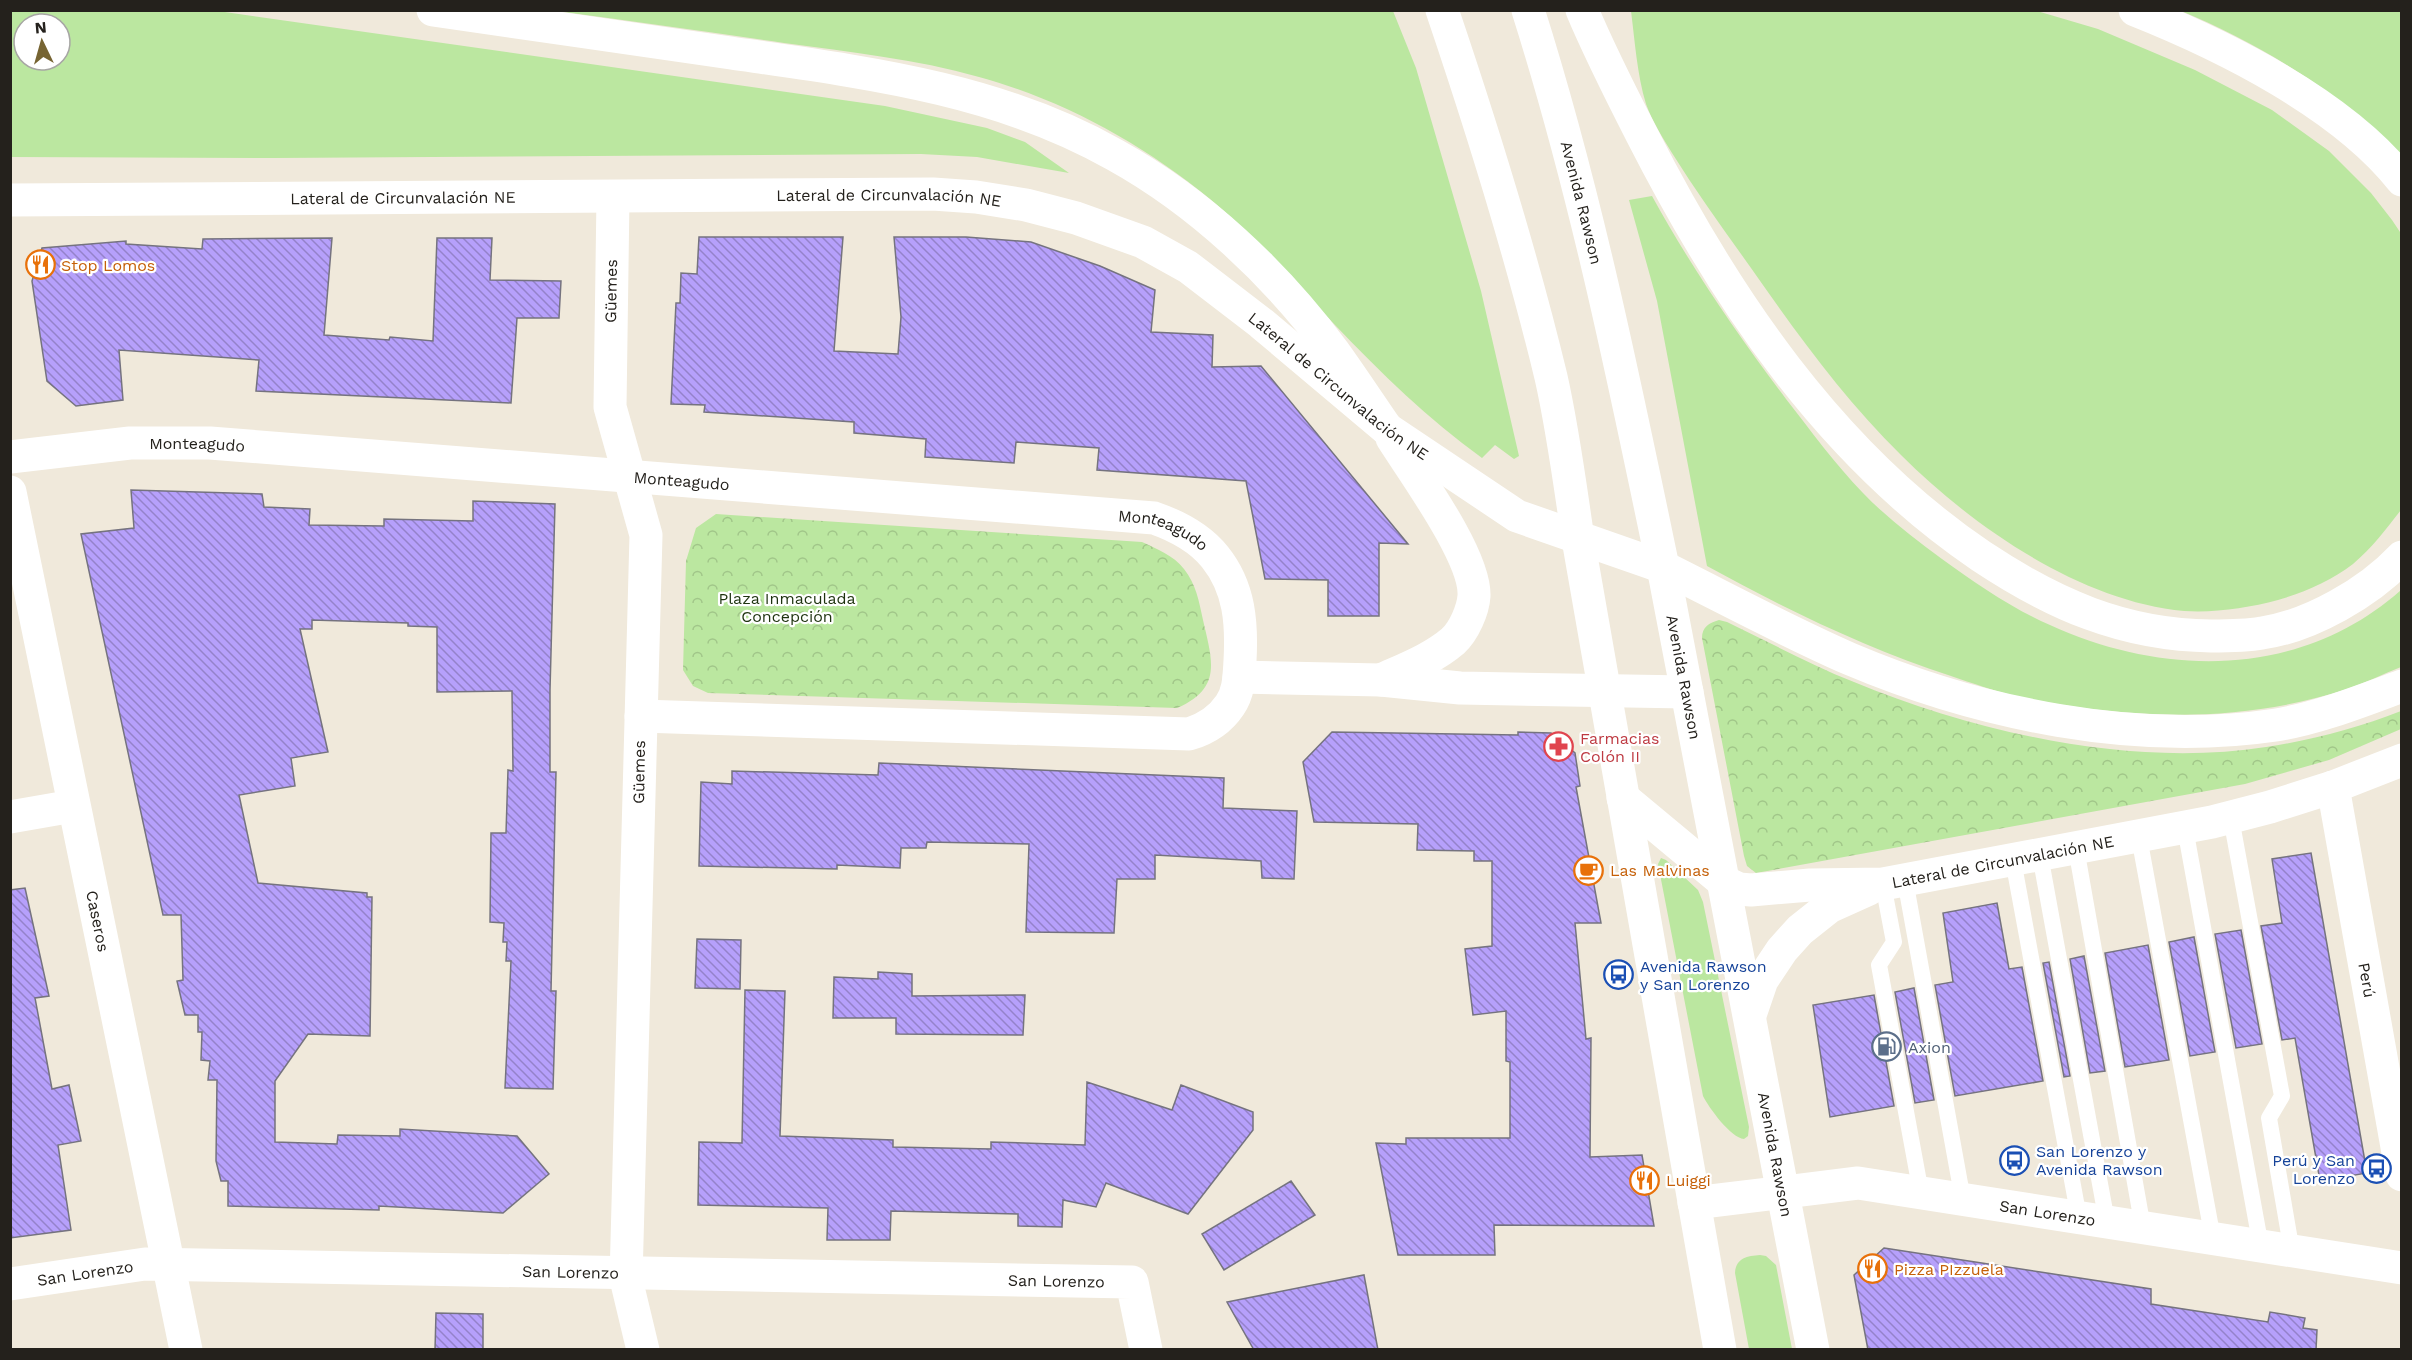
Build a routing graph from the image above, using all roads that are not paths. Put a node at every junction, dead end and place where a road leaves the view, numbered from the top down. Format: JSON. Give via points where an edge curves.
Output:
{"nodes":[{"id":1,"x":433,"y":10,"type":"edge"},
{"id":2,"x":1442,"y":10,"type":"edge"},
{"id":3,"x":1528,"y":10,"type":"edge"},
{"id":4,"x":1582,"y":10,"type":"edge"},
{"id":5,"x":2135,"y":10,"type":"edge"},
{"id":6,"x":2402,"y":180,"type":"edge"},
{"id":7,"x":613,"y":197,"type":"junction"},
{"id":8,"x":10,"y":200,"type":"edge"},
{"id":9,"x":1387,"y":429,"type":"junction"},
{"id":10,"x":10,"y":457,"type":"edge"},
{"id":11,"x":630,"y":477,"type":"junction"},
{"id":12,"x":10,"y":492,"type":"edge"},
{"id":13,"x":1578,"y":538,"type":"junction"},
{"id":14,"x":2402,"y":557,"type":"edge"},
{"id":15,"x":1663,"y":567,"type":"junction"},
{"id":16,"x":1239,"y":677,"type":"junction"},
{"id":17,"x":1381,"y":681,"type":"junction"},
{"id":18,"x":2402,"y":686,"type":"edge"},
{"id":19,"x":1605,"y":691,"type":"junction"},
{"id":20,"x":1687,"y":692,"type":"junction"},
{"id":21,"x":641,"y":716,"type":"junction"},
{"id":22,"x":2392,"y":769,"type":"edge"},
{"id":23,"x":2333,"y":787,"type":"junction"},
{"id":24,"x":1623,"y":798,"type":"junction"},
{"id":25,"x":74,"y":806,"type":"junction"},
{"id":26,"x":10,"y":817,"type":"edge"},
{"id":27,"x":2230,"y":818,"type":"junction"},
{"id":28,"x":2185,"y":828,"type":"junction"},
{"id":29,"x":2139,"y":837,"type":"junction"},
{"id":30,"x":2076,"y":848,"type":"junction"},
{"id":31,"x":2027,"y":857,"type":"junction"},
{"id":32,"x":1724,"y":882,"type":"junction"},
{"id":33,"x":1894,"y":882,"type":"junction"},
{"id":34,"x":1750,"y":1015,"type":"junction"},
{"id":35,"x":2402,"y":1175,"type":"edge"},
{"id":36,"x":1784,"y":1193,"type":"junction"},
{"id":37,"x":1921,"y":1193,"type":"junction"},
{"id":38,"x":1963,"y":1200,"type":"junction"},
{"id":39,"x":1694,"y":1203,"type":"junction"},
{"id":40,"x":2093,"y":1220,"type":"junction"},
{"id":41,"x":2143,"y":1228,"type":"junction"},
{"id":42,"x":2213,"y":1239,"type":"junction"},
{"id":43,"x":2276,"y":1249,"type":"junction"},
{"id":44,"x":168,"y":1265,"type":"junction"},
{"id":45,"x":2402,"y":1268,"type":"edge"},
{"id":46,"x":626,"y":1273,"type":"junction"},
{"id":47,"x":10,"y":1284,"type":"edge"},
{"id":48,"x":186,"y":1350,"type":"edge"},
{"id":49,"x":643,"y":1350,"type":"edge"},
{"id":50,"x":1146,"y":1350,"type":"edge"},
{"id":51,"x":1720,"y":1350,"type":"edge"},
{"id":52,"x":1813,"y":1350,"type":"edge"}],
"edges":[{"from":1,"to":9,"type":"main road","via":[[862,72],[960,92],[1041,120],[1114,154],[1212,223],[1288,297],[1332,350]]},
{"from":2,"to":13,"type":"main road","via":[[1510,219],[1551,378]]},
{"from":3,"to":15,"type":"main road","name":"Avenida Rawson","via":[[1614,329]]},
{"from":4,"to":14,"type":"main road","via":[[1667,184],[1703,246],[1748,316],[1824,417],[1909,501],[2009,574],[2083,613],[2114,623],[2192,636],[2231,636],[2297,624],[2362,590]]},
{"from":5,"to":6,"type":"main road","via":[[2230,52],[2296,91],[2331,114]]},
{"from":7,"to":8,"type":"main road","name":"Lateral de Circunvalación NE"},
{"from":7,"to":9,"type":"main road","name":"Lateral de Circunvalación NE","via":[[933,194],[996,200],[1076,218],[1143,242],[1188,267],[1262,323]]},
{"from":7,"to":11,"type":"main road","name":"Güemes","via":[[610,407]]},
{"from":9,"to":13,"type":"main road","name":"Lateral de Circunvalación NE","via":[[1517,516]]},
{"from":9,"to":17,"type":"main road","via":[[1460,548],[1474,596],[1468,619],[1455,639],[1427,659]]},
{"from":10,"to":11,"type":"main road","name":"Monteagudo","via":[[130,443],[210,443]]},
{"from":11,"to":16,"type":"main road","name":"Monteagudo","via":[[1154,518],[1195,538],[1215,557],[1229,580],[1238,605],[1241,632]]},
{"from":11,"to":21,"type":"main road","name":"Güemes","via":[[645,535]]},
{"from":12,"to":25,"type":"main road","name":"Caseros"},
{"from":13,"to":15,"type":"main road","name":"Lateral de Circunvalación NE"},
{"from":13,"to":19,"type":"main road"},
{"from":15,"to":18,"type":"main road","name":"Lateral de Circunvalación NE","via":[[1809,640],[1895,676],[1953,695],[2077,723],[2194,732],[2276,725],[2313,717]]},
{"from":15,"to":20,"type":"main road","name":"Avenida Rawson"},
{"from":16,"to":17,"type":"main road"},
{"from":16,"to":21,"type":"main road","name":"Monteagudo","via":[[1237,692],[1221,716],[1190,734]]},
{"from":17,"to":19,"type":"main road","via":[[1460,688]]},
{"from":19,"to":20,"type":"main road"},
{"from":19,"to":24,"type":"main road"},
{"from":20,"to":32,"type":"main road","name":"Avenida Rawson"},
{"from":21,"to":46,"type":"main road","name":"Güemes"},
{"from":22,"to":23,"type":"main road","name":"Lateral de Circunvalación NE"},
{"from":23,"to":27,"type":"main road","name":"Lateral de Circunvalación NE"},
{"from":23,"to":35,"type":"main road","name":"Perú"},
{"from":24,"to":32,"type":"main road","name":"Lateral de Circunvalación NE"},
{"from":24,"to":39,"type":"main road"},
{"from":25,"to":26,"type":"main road"},
{"from":25,"to":44,"type":"main road","name":"Caseros"},
{"from":27,"to":28,"type":"main road","name":"Lateral de Circunvalación NE"},
{"from":27,"to":43,"type":"lane","via":[[2282,1096],[2269,1118]]},
{"from":28,"to":29,"type":"main road","name":"Lateral de Circunvalación NE"},
{"from":28,"to":43,"type":"lane"},
{"from":29,"to":30,"type":"main road","name":"Lateral de Circunvalación NE"},
{"from":29,"to":42,"type":"lane"},
{"from":30,"to":31,"type":"main road","name":"Lateral de Circunvalación NE"},
{"from":30,"to":41,"type":"lane"},
{"from":31,"to":33,"type":"main road","name":"Lateral de Circunvalación NE"},
{"from":31,"to":40,"type":"lane"},
{"from":31,"to":40,"type":"lane"},
{"from":32,"to":33,"type":"main road","name":"Lateral de Circunvalación NE","via":[[1751,890]]},
{"from":32,"to":34,"type":"main road","name":"Avenida Rawson"},
{"from":33,"to":34,"type":"main road","via":[[1829,907],[1800,930],[1762,980]]},
{"from":33,"to":37,"type":"lane","via":[[1894,942],[1880,965]]},
{"from":33,"to":38,"type":"lane"},
{"from":34,"to":36,"type":"main road","name":"Avenida Rawson"},
{"from":36,"to":37,"type":"main road","name":"San Lorenzo","via":[[1858,1183]]},
{"from":36,"to":39,"type":"main road","name":"San Lorenzo"},
{"from":36,"to":52,"type":"main road","name":"Avenida Rawson"},
{"from":37,"to":38,"type":"main road","name":"San Lorenzo"},
{"from":38,"to":40,"type":"main road","name":"San Lorenzo"},
{"from":39,"to":51,"type":"main road"},
{"from":40,"to":41,"type":"main road","name":"San Lorenzo"},
{"from":41,"to":42,"type":"main road","name":"San Lorenzo"},
{"from":42,"to":43,"type":"main road","name":"San Lorenzo"},
{"from":43,"to":45,"type":"main road","name":"San Lorenzo"},
{"from":44,"to":46,"type":"main road","name":"San Lorenzo"},
{"from":44,"to":47,"type":"main road","name":"San Lorenzo","via":[[145,1264]]},
{"from":44,"to":48,"type":"main road","name":"Caseros"},
{"from":46,"to":49,"type":"main road","name":"Güemes"},
{"from":46,"to":50,"type":"main road","name":"San Lorenzo","via":[[1132,1282]]}]}
